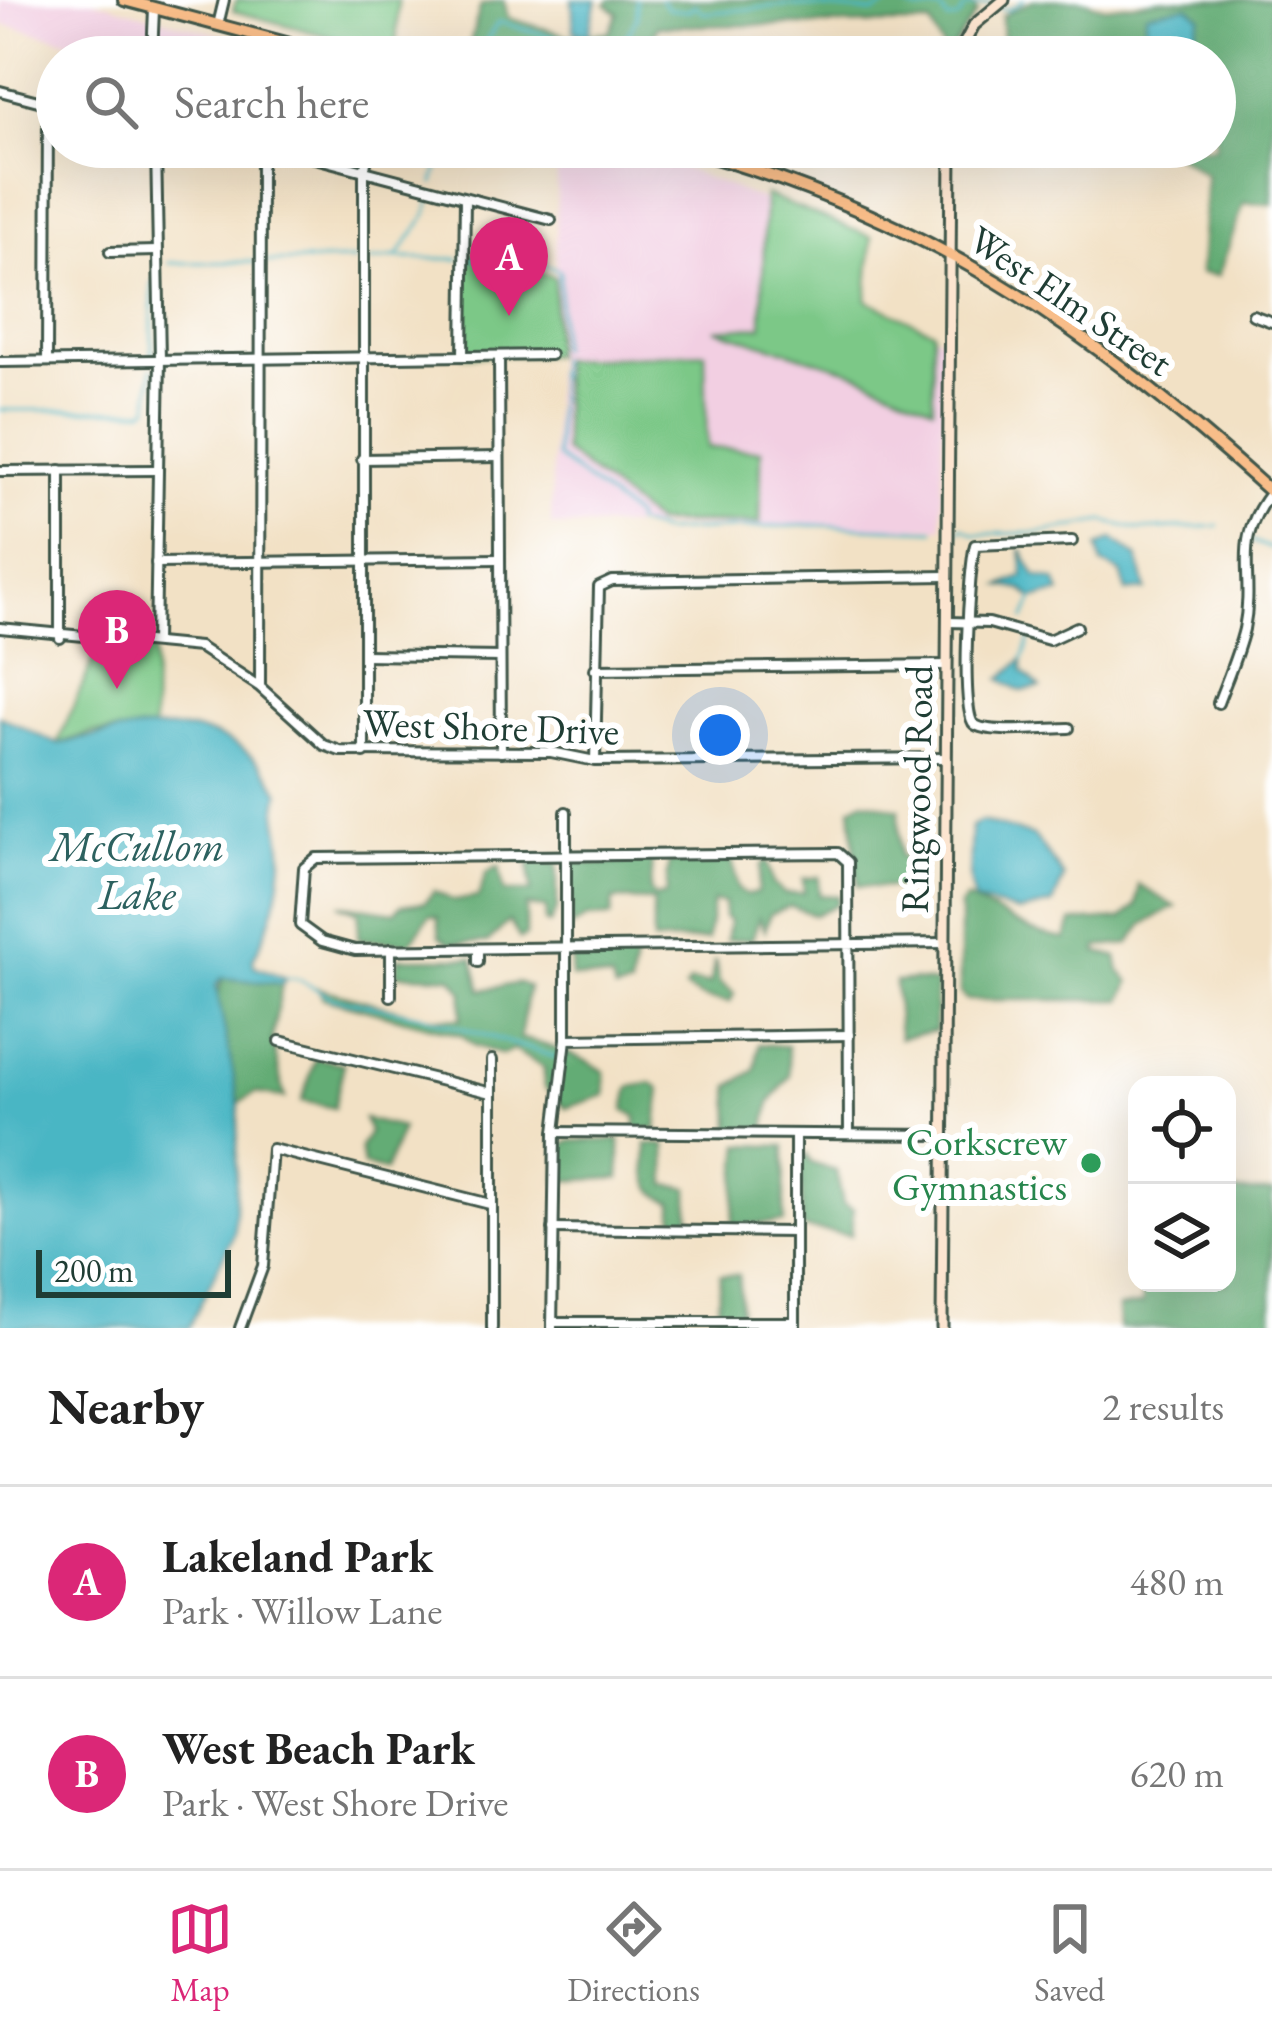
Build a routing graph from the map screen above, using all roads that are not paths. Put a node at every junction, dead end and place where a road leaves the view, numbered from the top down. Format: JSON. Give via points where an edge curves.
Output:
{"nodes":[{"id":1,"x":124,"y":0,"type":"edge"},
{"id":2,"x":224,"y":0,"type":"edge"},
{"id":3,"x":1004,"y":0,"type":"edge"},
{"id":4,"x":154,"y":9,"type":"junction"},
{"id":5,"x":218,"y":25,"type":"junction"},
{"id":6,"x":153,"y":36,"type":"edge"},
{"id":7,"x":260,"y":36,"type":"edge"},
{"id":8,"x":968,"y":36,"type":"edge"},
{"id":9,"x":0,"y":91,"type":"edge"},
{"id":10,"x":36,"y":101,"type":"edge"},
{"id":11,"x":52,"y":168,"type":"edge"},
{"id":12,"x":156,"y":168,"type":"edge"},
{"id":13,"x":261,"y":168,"type":"edge"},
{"id":14,"x":353,"y":168,"type":"edge"},
{"id":15,"x":365,"y":168,"type":"edge"},
{"id":16,"x":755,"y":168,"type":"edge"},
{"id":17,"x":950,"y":168,"type":"edge"},
{"id":18,"x":364,"y":171,"type":"junction"},
{"id":19,"x":465,"y":198,"type":"junction"},
{"id":20,"x":550,"y":220,"type":"dead end"},
{"id":21,"x":157,"y":251,"type":"junction"},
{"id":22,"x":948,"y":251,"type":"junction"},
{"id":23,"x":110,"y":253,"type":"dead end"},
{"id":24,"x":1253,"y":316,"type":"dead end"},
{"id":25,"x":1272,"y":322,"type":"edge"},
{"id":26,"x":550,"y":355,"type":"dead end"},
{"id":27,"x":463,"y":356,"type":"junction"},
{"id":28,"x":499,"y":356,"type":"junction"},
{"id":29,"x":362,"y":358,"type":"junction"},
{"id":30,"x":160,"y":359,"type":"junction"},
{"id":31,"x":260,"y":359,"type":"junction"},
{"id":32,"x":47,"y":361,"type":"junction"},
{"id":33,"x":0,"y":362,"type":"edge"},
{"id":34,"x":500,"y":457,"type":"junction"},
{"id":35,"x":362,"y":460,"type":"junction"},
{"id":36,"x":60,"y":470,"type":"junction"},
{"id":37,"x":156,"y":470,"type":"junction"},
{"id":38,"x":0,"y":471,"type":"edge"},
{"id":39,"x":1272,"y":492,"type":"edge"},
{"id":40,"x":1072,"y":541,"type":"dead end"},
{"id":41,"x":499,"y":559,"type":"junction"},
{"id":42,"x":362,"y":560,"type":"junction"},
{"id":43,"x":262,"y":562,"type":"junction"},
{"id":44,"x":155,"y":563,"type":"junction"},
{"id":45,"x":947,"y":576,"type":"junction"},
{"id":46,"x":948,"y":622,"type":"junction"},
{"id":47,"x":970,"y":623,"type":"junction"},
{"id":48,"x":0,"y":628,"type":"edge"},
{"id":49,"x":1077,"y":628,"type":"dead end"},
{"id":50,"x":60,"y":638,"type":"junction"},
{"id":51,"x":155,"y":642,"type":"junction"},
{"id":52,"x":364,"y":656,"type":"junction"},
{"id":53,"x":500,"y":657,"type":"junction"},
{"id":54,"x":947,"y":665,"type":"junction"},
{"id":55,"x":595,"y":669,"type":"junction"},
{"id":56,"x":260,"y":687,"type":"junction"},
{"id":57,"x":1218,"y":703,"type":"dead end"},
{"id":58,"x":1069,"y":728,"type":"dead end"},
{"id":59,"x":501,"y":752,"type":"junction"},
{"id":60,"x":364,"y":753,"type":"junction"},
{"id":61,"x":946,"y":758,"type":"junction"},
{"id":62,"x":595,"y":761,"type":"junction"},
{"id":63,"x":566,"y":812,"type":"dead end"},
{"id":64,"x":565,"y":855,"type":"junction"},
{"id":65,"x":945,"y":943,"type":"junction"},
{"id":66,"x":848,"y":944,"type":"junction"},
{"id":67,"x":565,"y":948,"type":"junction"},
{"id":68,"x":478,"y":949,"type":"junction"},
{"id":69,"x":391,"y":950,"type":"junction"},
{"id":70,"x":478,"y":962,"type":"dead end"},
{"id":71,"x":391,"y":996,"type":"dead end"},
{"id":72,"x":849,"y":1035,"type":"junction"},
{"id":73,"x":566,"y":1039,"type":"junction"},
{"id":74,"x":280,"y":1041,"type":"dead end"},
{"id":75,"x":492,"y":1060,"type":"dead end"},
{"id":76,"x":492,"y":1093,"type":"junction"},
{"id":77,"x":555,"y":1132,"type":"junction"},
{"id":78,"x":849,"y":1134,"type":"junction"},
{"id":79,"x":796,"y":1135,"type":"junction"},
{"id":80,"x":942,"y":1135,"type":"junction"},
{"id":81,"x":490,"y":1204,"type":"junction"},
{"id":82,"x":553,"y":1229,"type":"junction"},
{"id":83,"x":794,"y":1232,"type":"junction"},
{"id":84,"x":552,"y":1325,"type":"edge"},
{"id":85,"x":795,"y":1325,"type":"edge"},
{"id":86,"x":240,"y":1328,"type":"edge"},
{"id":87,"x":492,"y":1328,"type":"edge"},
{"id":88,"x":942,"y":1328,"type":"edge"}],
"edges":[{"from":1,"to":4,"type":"main road"},
{"from":2,"to":5,"type":"street"},
{"from":3,"to":8,"type":"street"},
{"from":4,"to":5,"type":"main road"},
{"from":4,"to":6,"type":"street"},
{"from":5,"to":7,"type":"main road"},
{"from":9,"to":10,"type":"street"},
{"from":11,"to":32,"type":"street"},
{"from":12,"to":21,"type":"street"},
{"from":13,"to":31,"type":"street"},
{"from":14,"to":18,"type":"street"},
{"from":15,"to":18,"type":"street"},
{"from":16,"to":22,"type":"main road","name":"West Elm Street"},
{"from":17,"to":22,"type":"street","name":"Ringwood Road"},
{"from":18,"to":19,"type":"street"},
{"from":18,"to":29,"type":"street"},
{"from":19,"to":20,"type":"street"},
{"from":19,"to":27,"type":"street"},
{"from":21,"to":23,"type":"street"},
{"from":21,"to":30,"type":"street"},
{"from":22,"to":39,"type":"main road","name":"West Elm Street","via":[[1108,352]]},
{"from":22,"to":45,"type":"street","name":"Ringwood Road"},
{"from":24,"to":25,"type":"street"},
{"from":26,"to":28,"type":"street"},
{"from":27,"to":28,"type":"street"},
{"from":27,"to":29,"type":"street"},
{"from":28,"to":34,"type":"street"},
{"from":29,"to":31,"type":"street"},
{"from":29,"to":35,"type":"street"},
{"from":30,"to":31,"type":"street"},
{"from":30,"to":32,"type":"street"},
{"from":30,"to":37,"type":"street"},
{"from":31,"to":43,"type":"street"},
{"from":32,"to":33,"type":"street"},
{"from":34,"to":35,"type":"street"},
{"from":34,"to":41,"type":"street"},
{"from":35,"to":42,"type":"street"},
{"from":36,"to":37,"type":"street"},
{"from":36,"to":38,"type":"street"},
{"from":36,"to":50,"type":"street"},
{"from":37,"to":44,"type":"street"},
{"from":39,"to":57,"type":"street","via":[[1247,528],[1243,632]]},
{"from":40,"to":47,"type":"street","via":[[975,545]]},
{"from":41,"to":42,"type":"street"},
{"from":41,"to":53,"type":"street"},
{"from":42,"to":43,"type":"street"},
{"from":42,"to":52,"type":"street"},
{"from":43,"to":44,"type":"street"},
{"from":43,"to":56,"type":"street"},
{"from":44,"to":51,"type":"street"},
{"from":45,"to":46,"type":"street","name":"Ringwood Road"},
{"from":45,"to":55,"type":"street","via":[[612,580],[596,598]]},
{"from":46,"to":47,"type":"street"},
{"from":46,"to":54,"type":"street","name":"Ringwood Road"},
{"from":47,"to":49,"type":"street","via":[[1049,640]]},
{"from":47,"to":58,"type":"street","via":[[973,723]]},
{"from":48,"to":50,"type":"street","name":"West Shore Drive"},
{"from":50,"to":51,"type":"street","name":"West Shore Drive"},
{"from":51,"to":56,"type":"street","name":"West Shore Drive","via":[[199,646]]},
{"from":52,"to":53,"type":"street"},
{"from":52,"to":60,"type":"street"},
{"from":53,"to":59,"type":"street"},
{"from":54,"to":55,"type":"street"},
{"from":54,"to":61,"type":"street","name":"Ringwood Road"},
{"from":55,"to":62,"type":"street"},
{"from":56,"to":60,"type":"street","name":"West Shore Drive","via":[[324,746]]},
{"from":59,"to":60,"type":"street","name":"West Shore Drive"},
{"from":59,"to":62,"type":"street","name":"West Shore Drive"},
{"from":61,"to":62,"type":"street","name":"West Shore Drive"},
{"from":61,"to":65,"type":"street","name":"Ringwood Road"},
{"from":63,"to":64,"type":"street"},
{"from":64,"to":66,"type":"street","via":[[844,856]]},
{"from":64,"to":67,"type":"street"},
{"from":64,"to":69,"type":"street","via":[[316,858],[304,868],[300,925],[355,950]]},
{"from":65,"to":66,"type":"street"},
{"from":65,"to":80,"type":"street","name":"Ringwood Road"},
{"from":66,"to":67,"type":"street"},
{"from":66,"to":72,"type":"street"},
{"from":67,"to":68,"type":"street"},
{"from":67,"to":73,"type":"street"},
{"from":68,"to":69,"type":"street"},
{"from":68,"to":70,"type":"street"},
{"from":69,"to":71,"type":"street"},
{"from":72,"to":73,"type":"street"},
{"from":72,"to":78,"type":"street"},
{"from":73,"to":77,"type":"street"},
{"from":74,"to":76,"type":"street"},
{"from":75,"to":76,"type":"street"},
{"from":76,"to":81,"type":"street"},
{"from":77,"to":79,"type":"street"},
{"from":77,"to":82,"type":"street"},
{"from":78,"to":79,"type":"street"},
{"from":78,"to":80,"type":"street"},
{"from":79,"to":83,"type":"street"},
{"from":80,"to":88,"type":"street","name":"Ringwood Road"},
{"from":81,"to":86,"type":"street","via":[[272,1149],[263,1266]]},
{"from":81,"to":87,"type":"street"},
{"from":82,"to":83,"type":"street"},
{"from":82,"to":84,"type":"street"},
{"from":83,"to":85,"type":"street"},
{"from":84,"to":85,"type":"street"}]}
